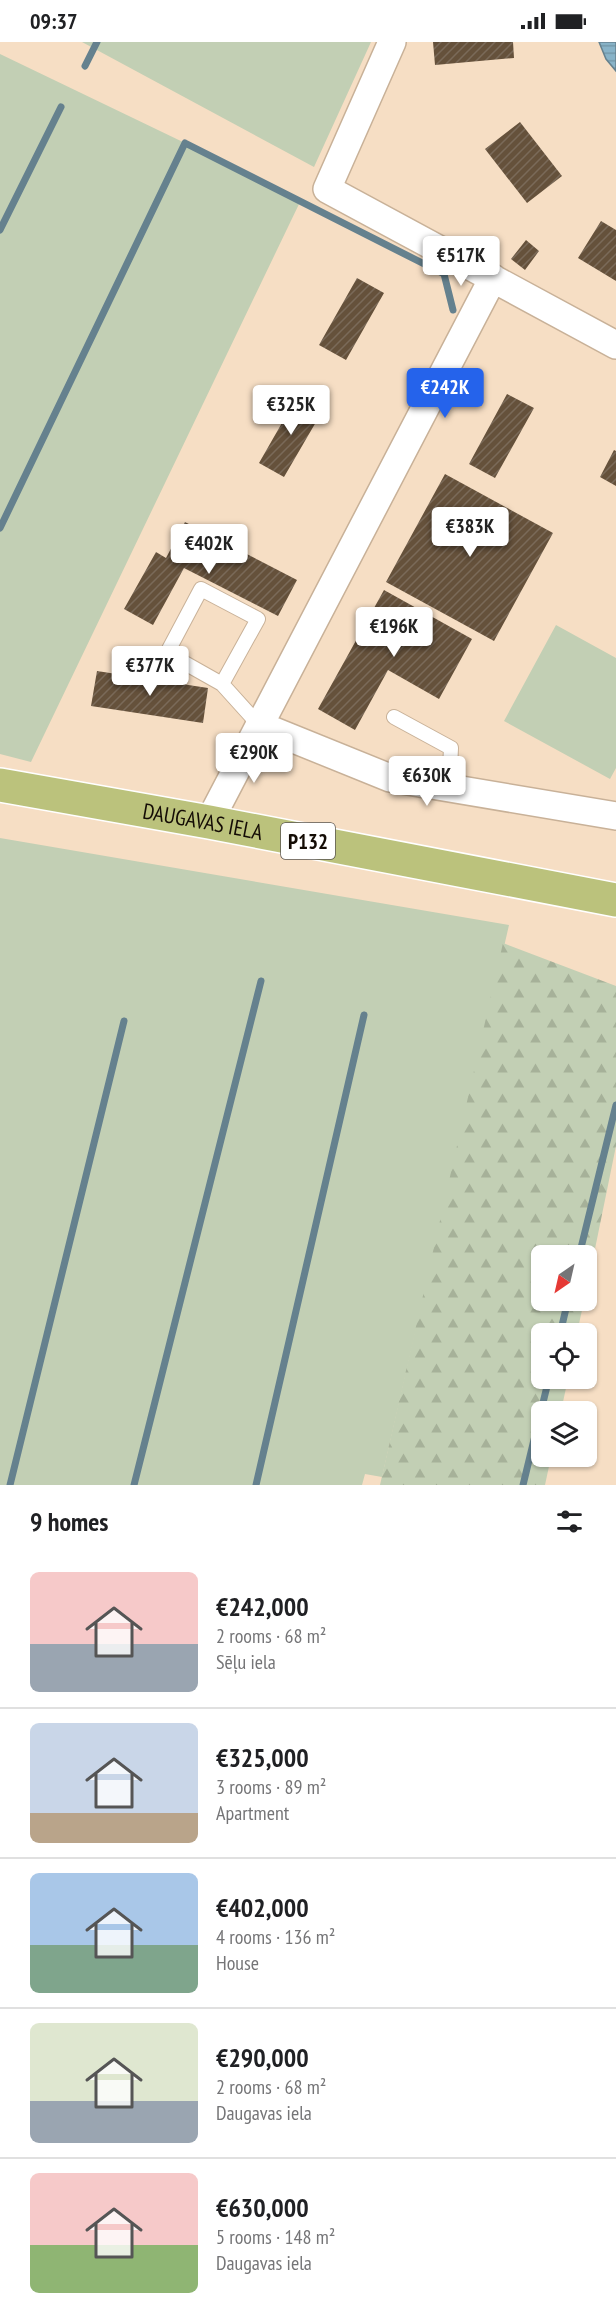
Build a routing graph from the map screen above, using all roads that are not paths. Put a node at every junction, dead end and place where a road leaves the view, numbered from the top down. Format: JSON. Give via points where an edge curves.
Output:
{"nodes":[{"id":1,"x":392,"y":42,"type":"edge"},
{"id":2,"x":493,"y":278,"type":"junction"},
{"id":3,"x":616,"y":345,"type":"edge"},
{"id":4,"x":222,"y":684,"type":"junction"},
{"id":5,"x":394,"y":717,"type":"dead end"},
{"id":6,"x":260,"y":725,"type":"junction"},
{"id":7,"x":0,"y":785,"type":"edge"},
{"id":8,"x":449,"y":788,"type":"junction"},
{"id":9,"x":616,"y":816,"type":"edge"},
{"id":10,"x":208,"y":822,"type":"junction"},
{"id":11,"x":616,"y":900,"type":"edge"}],
"edges":[{"from":1,"to":2,"type":"street","via":[[327,189]]},
{"from":2,"to":3,"type":"street"},
{"from":2,"to":6,"type":"street"},
{"from":4,"to":4,"type":"lane","via":[[258,619],[201,589],[167,653]]},
{"from":4,"to":6,"type":"lane"},
{"from":5,"to":8,"type":"lane","via":[[451,748]]},
{"from":6,"to":8,"type":"street","via":[[390,778]]},
{"from":6,"to":10,"type":"street"},
{"from":7,"to":10,"type":"main road","name":"DAUGAVAS IELA","number":"P132"},
{"from":8,"to":9,"type":"street"},
{"from":10,"to":11,"type":"main road","name":"DAUGAVAS IELA","number":"P132"}]}
